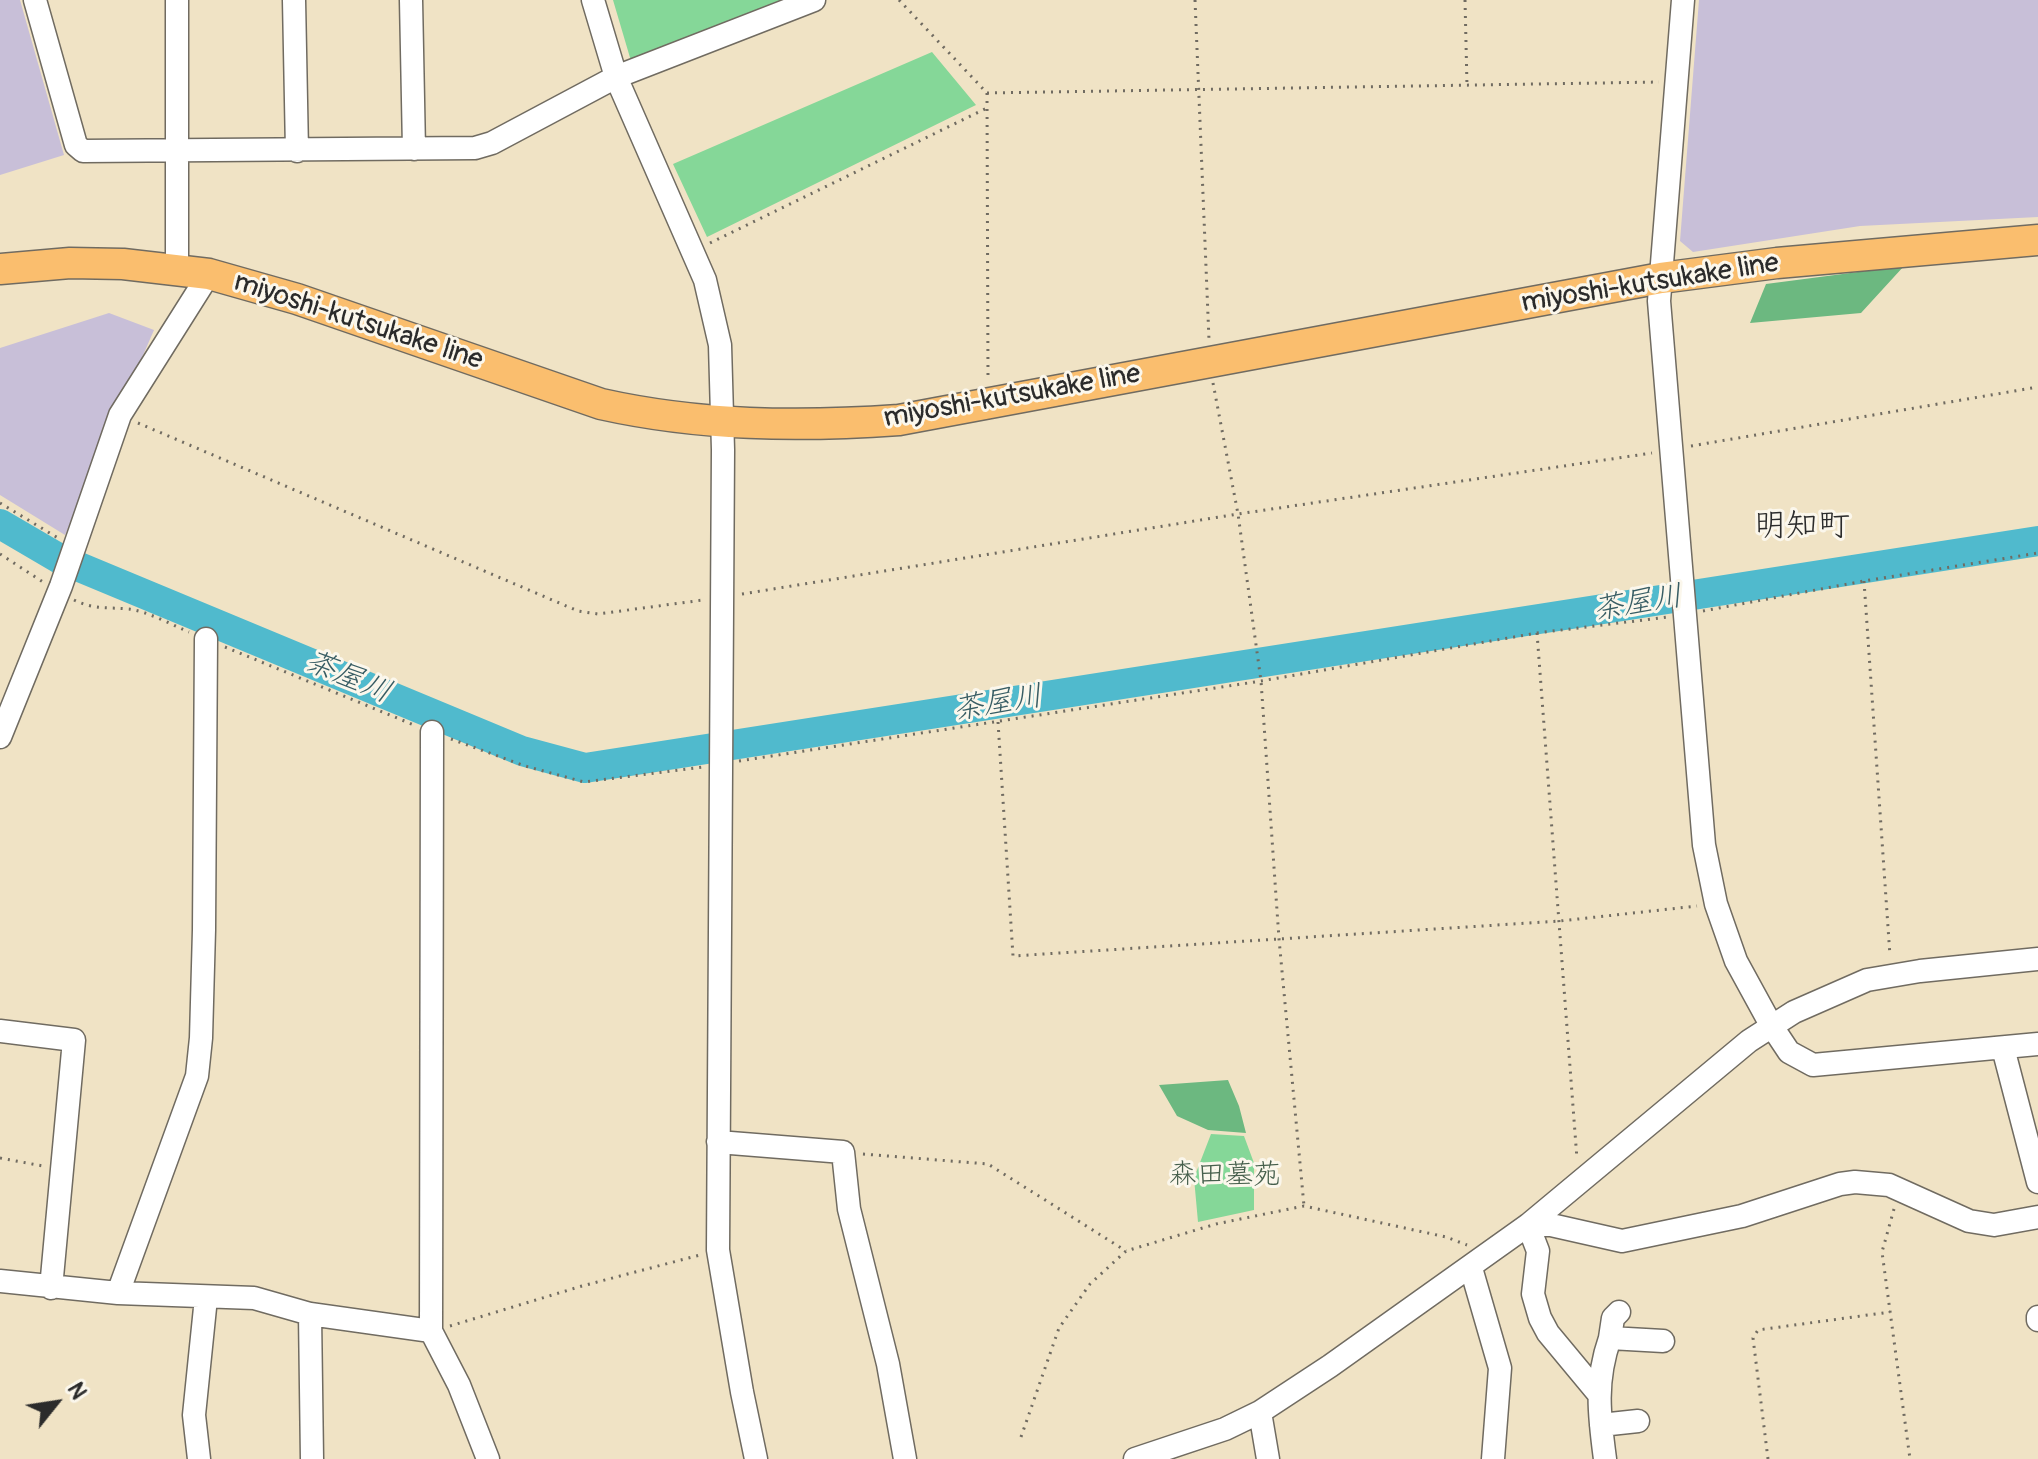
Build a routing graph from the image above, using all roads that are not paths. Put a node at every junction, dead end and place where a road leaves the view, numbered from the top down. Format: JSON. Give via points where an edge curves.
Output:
{"nodes":[{"id":1,"x":35,"y":0,"type":"edge"},
{"id":2,"x":177,"y":0,"type":"edge"},
{"id":3,"x":294,"y":0,"type":"edge"},
{"id":4,"x":411,"y":0,"type":"edge"},
{"id":5,"x":593,"y":0,"type":"edge"},
{"id":6,"x":814,"y":0,"type":"edge"},
{"id":7,"x":1683,"y":0,"type":"edge"},
{"id":8,"x":616,"y":77,"type":"junction"},
{"id":9,"x":414,"y":149,"type":"junction"},
{"id":10,"x":297,"y":151,"type":"junction"},
{"id":11,"x":178,"y":152,"type":"junction"},
{"id":12,"x":2038,"y":240,"type":"edge"},
{"id":13,"x":0,"y":269,"type":"edge"},
{"id":14,"x":177,"y":270,"type":"junction"},
{"id":15,"x":209,"y":274,"type":"junction"},
{"id":16,"x":1661,"y":278,"type":"junction"},
{"id":17,"x":722,"y":423,"type":"junction"},
{"id":18,"x":206,"y":639,"type":"road end"},
{"id":19,"x":432,"y":732,"type":"road end"},
{"id":20,"x":0,"y":737,"type":"edge"},
{"id":21,"x":2038,"y":959,"type":"edge"},
{"id":22,"x":1771,"y":1025,"type":"junction"},
{"id":23,"x":0,"y":1031,"type":"edge"},
{"id":24,"x":2038,"y":1044,"type":"edge"},
{"id":25,"x":2003,"y":1048,"type":"junction"},
{"id":26,"x":718,"y":1142,"type":"junction"},
{"id":27,"x":2038,"y":1182,"type":"edge"},
{"id":28,"x":2038,"y":1217,"type":"edge"},
{"id":29,"x":1528,"y":1225,"type":"junction"},
{"id":30,"x":1471,"y":1268,"type":"junction"},
{"id":31,"x":0,"y":1281,"type":"edge"},
{"id":32,"x":51,"y":1288,"type":"junction"},
{"id":33,"x":118,"y":1293,"type":"junction"},
{"id":34,"x":206,"y":1298,"type":"junction"},
{"id":35,"x":1619,"y":1312,"type":"dead end"},
{"id":36,"x":310,"y":1314,"type":"junction"},
{"id":37,"x":431,"y":1331,"type":"junction"},
{"id":38,"x":1610,"y":1338,"type":"junction"},
{"id":39,"x":1663,"y":1341,"type":"dead end"},
{"id":40,"x":1597,"y":1392,"type":"junction"},
{"id":41,"x":1260,"y":1412,"type":"junction"},
{"id":42,"x":1638,"y":1421,"type":"dead end"},
{"id":43,"x":1601,"y":1425,"type":"junction"},
{"id":44,"x":199,"y":1459,"type":"edge"},
{"id":45,"x":312,"y":1459,"type":"edge"},
{"id":46,"x":488,"y":1459,"type":"edge"},
{"id":47,"x":756,"y":1459,"type":"edge"},
{"id":48,"x":905,"y":1459,"type":"edge"},
{"id":49,"x":1135,"y":1459,"type":"edge"},
{"id":50,"x":1268,"y":1459,"type":"edge"},
{"id":51,"x":1493,"y":1459,"type":"edge"},
{"id":52,"x":1605,"y":1459,"type":"edge"}],
"edges":[{"from":1,"to":11,"type":"street","via":[[76,145],[83,151]]},
{"from":2,"to":11,"type":"street"},
{"from":3,"to":10,"type":"street"},
{"from":4,"to":9,"type":"street"},
{"from":5,"to":8,"type":"street"},
{"from":6,"to":8,"type":"street"},
{"from":7,"to":16,"type":"street"},
{"from":8,"to":9,"type":"street","via":[[492,143]]},
{"from":8,"to":17,"type":"street","via":[[705,280],[720,345]]},
{"from":9,"to":10,"type":"street"},
{"from":10,"to":11,"type":"street"},
{"from":11,"to":14,"type":"street"},
{"from":12,"to":16,"type":"main road","name":"miyoshi-kutsukake line"},
{"from":13,"to":14,"type":"main road","name":"miyoshi-kutsukake line","via":[[70,263]]},
{"from":14,"to":15,"type":"main road","name":"miyoshi-kutsukake line"},
{"from":15,"to":17,"type":"main road","name":"miyoshi-kutsukake line","via":[[601,404]]},
{"from":15,"to":20,"type":"street","via":[[120,415],[60,589]]},
{"from":16,"to":17,"type":"main road","name":"miyoshi-kutsukake line","via":[[899,420]]},
{"from":16,"to":22,"type":"street","via":[[1670,450],[1704,845],[1716,904],[1736,961]]},
{"from":17,"to":26,"type":"street"},
{"from":18,"to":33,"type":"street","via":[[197,1076]]},
{"from":19,"to":37,"type":"street"},
{"from":21,"to":22,"type":"street","via":[[1867,980]]},
{"from":22,"to":25,"type":"street","via":[[1789,1052],[1813,1065]]},
{"from":22,"to":29,"type":"street"},
{"from":23,"to":32,"type":"street","via":[[74,1040]]},
{"from":24,"to":25,"type":"street"},
{"from":25,"to":27,"type":"street"},
{"from":26,"to":47,"type":"street","via":[[718,1250]]},
{"from":26,"to":48,"type":"street","via":[[843,1152],[849,1209],[888,1364]]},
{"from":28,"to":29,"type":"street","via":[[1994,1225],[1969,1221],[1889,1185],[1855,1182],[1742,1216],[1622,1241]]},
{"from":29,"to":30,"type":"street"},
{"from":29,"to":40,"type":"street","via":[[1538,1251],[1533,1294],[1540,1318]]},
{"from":30,"to":41,"type":"street"},
{"from":30,"to":51,"type":"street","via":[[1500,1368]]},
{"from":31,"to":32,"type":"street"},
{"from":32,"to":33,"type":"street"},
{"from":33,"to":34,"type":"street"},
{"from":34,"to":36,"type":"street","via":[[254,1298]]},
{"from":34,"to":44,"type":"street","via":[[194,1415]]},
{"from":35,"to":38,"type":"street"},
{"from":36,"to":37,"type":"street"},
{"from":36,"to":45,"type":"street"},
{"from":37,"to":46,"type":"street"},
{"from":38,"to":39,"type":"street"},
{"from":38,"to":40,"type":"street"},
{"from":40,"to":43,"type":"street"},
{"from":41,"to":49,"type":"street"},
{"from":41,"to":50,"type":"street"},
{"from":42,"to":43,"type":"street"},
{"from":43,"to":52,"type":"street"}]}
